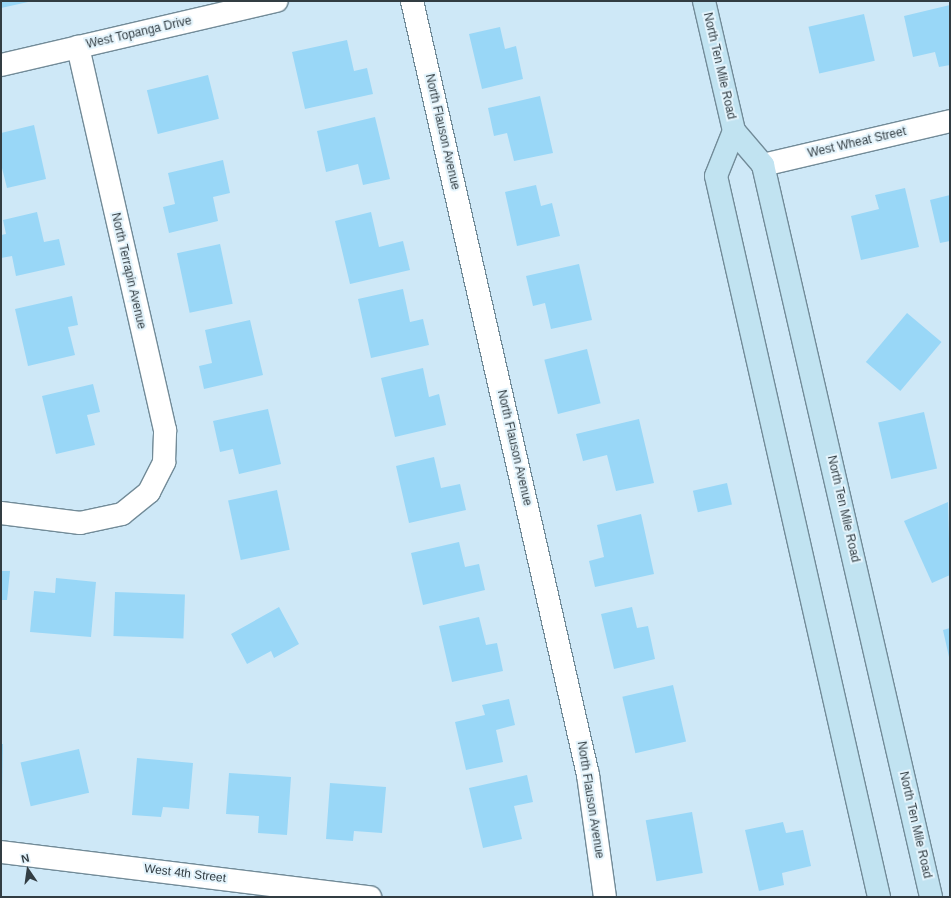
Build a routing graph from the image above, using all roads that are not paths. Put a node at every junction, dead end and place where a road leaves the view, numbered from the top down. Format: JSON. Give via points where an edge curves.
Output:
{"nodes":[{"id":1,"x":277,"y":1,"type":"edge"},
{"id":2,"x":412,"y":1,"type":"edge"},
{"id":3,"x":704,"y":1,"type":"edge"},
{"id":4,"x":240,"y":5,"type":"edge"},
{"id":5,"x":78,"y":47,"type":"junction"},
{"id":6,"x":1,"y":65,"type":"edge"},
{"id":7,"x":950,"y":121,"type":"edge"},
{"id":8,"x":734,"y":131,"type":"junction"},
{"id":9,"x":763,"y":165,"type":"junction"},
{"id":10,"x":1,"y":513,"type":"edge"},
{"id":11,"x":1,"y":852,"type":"edge"},
{"id":12,"x":370,"y":897,"type":"edge"},
{"id":13,"x":605,"y":897,"type":"edge"},
{"id":14,"x":879,"y":897,"type":"edge"},
{"id":15,"x":931,"y":897,"type":"edge"}],
"edges":[{"from":1,"to":4,"type":"street","name":"West Topanga Drive"},
{"from":2,"to":13,"type":"street","name":"North Flauson Avenue","via":[[588,775]]},
{"from":3,"to":8,"type":"main road","name":"North Ten Mile Road"},
{"from":4,"to":5,"type":"street","name":"West Topanga Drive"},
{"from":5,"to":6,"type":"street","name":"West Topanga Drive"},
{"from":5,"to":10,"type":"street","name":"North Terrapin Avenue","via":[[165,430],[164,462],[149,492],[122,514],[80,523]]},
{"from":7,"to":9,"type":"street","name":"West Wheat Street"},
{"from":8,"to":9,"type":"main road","name":"North Ten Mile Road"},
{"from":8,"to":14,"type":"main road","name":"North Ten Mile Road","via":[[716,176]]},
{"from":9,"to":15,"type":"main road","name":"North Ten Mile Road"},
{"from":11,"to":12,"type":"street","name":"West 4th Street"}]}
